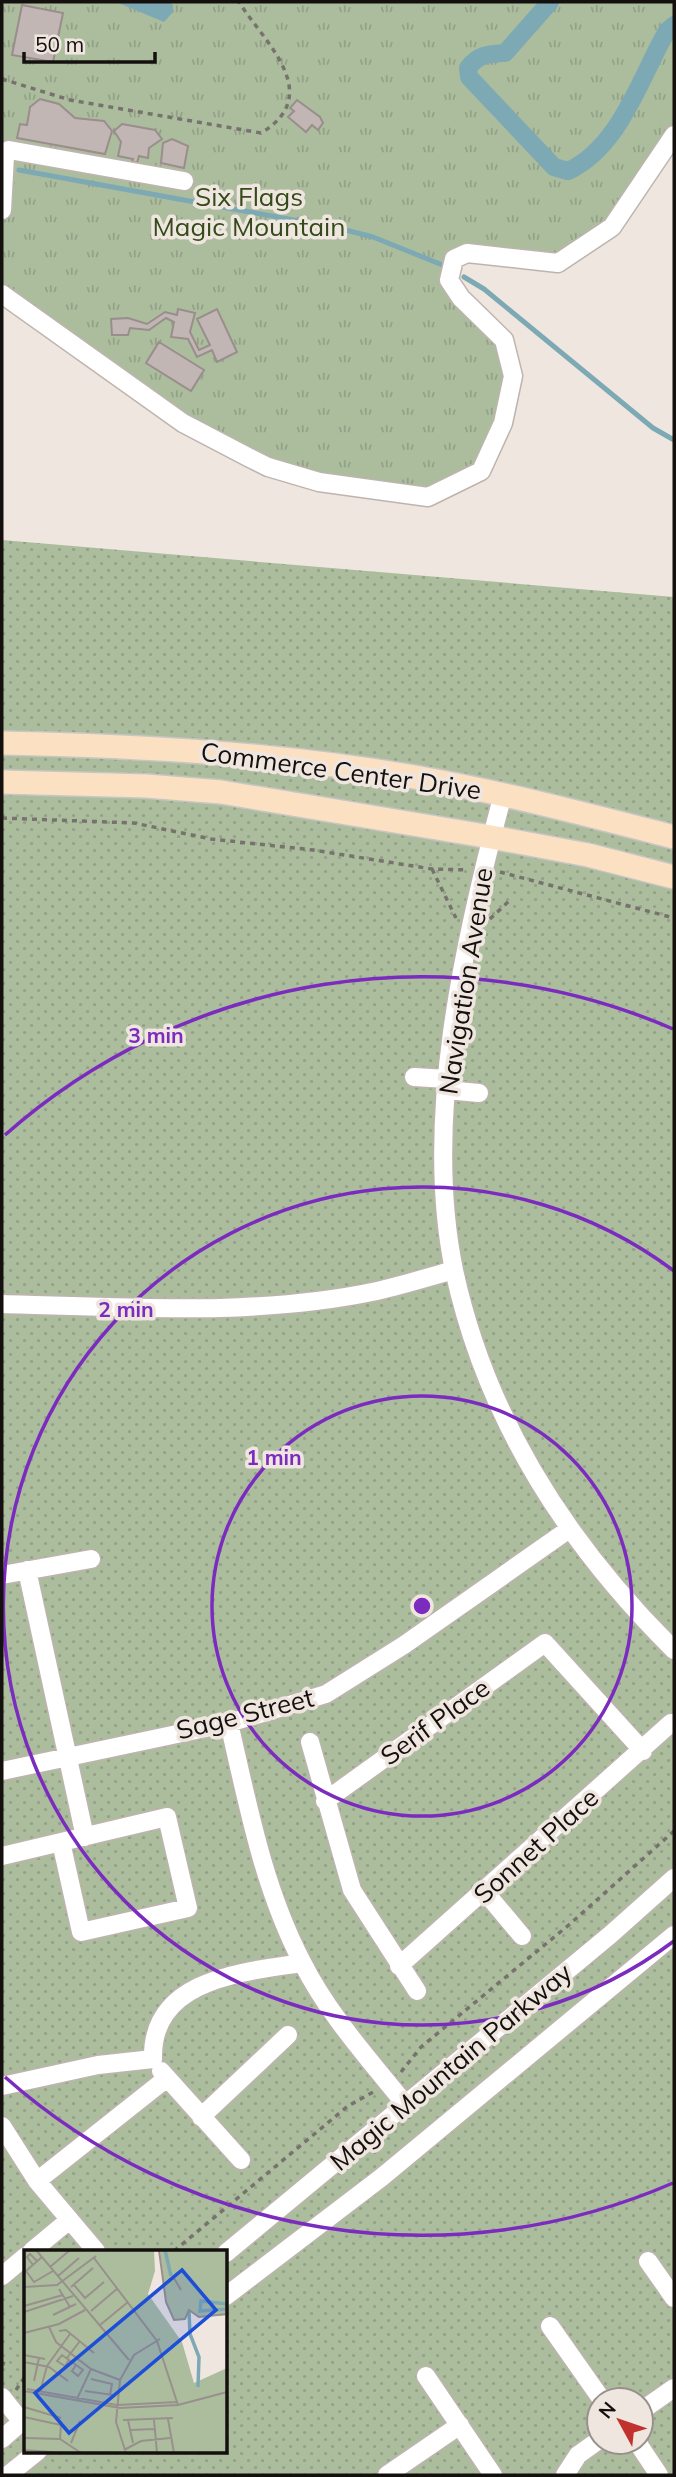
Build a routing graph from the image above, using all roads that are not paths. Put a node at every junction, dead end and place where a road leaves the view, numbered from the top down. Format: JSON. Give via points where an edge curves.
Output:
{"nodes":[{"id":1,"x":674,"y":135,"type":"edge"},
{"id":2,"x":184,"y":181,"type":"dead end"},
{"id":3,"x":2,"y":210,"type":"edge"},
{"id":4,"x":2,"y":294,"type":"edge"},
{"id":5,"x":2,"y":743,"type":"edge"},
{"id":6,"x":2,"y":782,"type":"edge"},
{"id":7,"x":503,"y":794,"type":"junction"},
{"id":8,"x":491,"y":837,"type":"junction"},
{"id":9,"x":674,"y":837,"type":"edge"},
{"id":10,"x":674,"y":877,"type":"edge"},
{"id":11,"x":414,"y":1077,"type":"dead end"},
{"id":12,"x":447,"y":1084,"type":"junction"},
{"id":13,"x":479,"y":1093,"type":"dead end"},
{"id":14,"x":454,"y":1270,"type":"junction"},
{"id":15,"x":2,"y":1304,"type":"edge"},
{"id":16,"x":568,"y":1530,"type":"junction"},
{"id":17,"x":91,"y":1559,"type":"dead end"},
{"id":18,"x":27,"y":1570,"type":"junction"},
{"id":19,"x":2,"y":1575,"type":"edge"},
{"id":20,"x":674,"y":1650,"type":"edge"},
{"id":21,"x":229,"y":1723,"type":"junction"},
{"id":22,"x":671,"y":1723,"type":"dead end"},
{"id":23,"x":310,"y":1742,"type":"dead end"},
{"id":24,"x":643,"y":1751,"type":"junction"},
{"id":25,"x":68,"y":1757,"type":"junction"},
{"id":26,"x":2,"y":1771,"type":"edge"},
{"id":27,"x":325,"y":1801,"type":"junction"},
{"id":28,"x":85,"y":1837,"type":"junction"},
{"id":29,"x":61,"y":1842,"type":"junction"},
{"id":30,"x":2,"y":1856,"type":"edge"},
{"id":31,"x":674,"y":1878,"type":"edge"},
{"id":32,"x":485,"y":1892,"type":"junction"},
{"id":33,"x":674,"y":1935,"type":"edge"},
{"id":34,"x":522,"y":1936,"type":"dead end"},
{"id":35,"x":302,"y":1963,"type":"junction"},
{"id":36,"x":398,"y":1966,"type":"junction"},
{"id":37,"x":416,"y":1991,"type":"dead end"},
{"id":38,"x":288,"y":2035,"type":"dead end"},
{"id":39,"x":153,"y":2059,"type":"junction"},
{"id":40,"x":167,"y":2078,"type":"junction"},
{"id":41,"x":2,"y":2086,"type":"edge"},
{"id":42,"x":405,"y":2104,"type":"junction"},
{"id":43,"x":201,"y":2117,"type":"junction"},
{"id":44,"x":2,"y":2126,"type":"edge"},
{"id":45,"x":241,"y":2160,"type":"dead end"},
{"id":46,"x":37,"y":2181,"type":"junction"},
{"id":47,"x":68,"y":2221,"type":"junction"},
{"id":48,"x":33,"y":2250,"type":"edge"},
{"id":49,"x":95,"y":2250,"type":"edge"},
{"id":50,"x":228,"y":2251,"type":"edge"},
{"id":51,"x":24,"y":2258,"type":"edge"},
{"id":52,"x":648,"y":2261,"type":"dead end"},
{"id":53,"x":2,"y":2276,"type":"edge"},
{"id":54,"x":228,"y":2294,"type":"edge"},
{"id":55,"x":674,"y":2298,"type":"edge"},
{"id":56,"x":550,"y":2326,"type":"dead end"},
{"id":57,"x":426,"y":2376,"type":"dead end"},
{"id":58,"x":592,"y":2386,"type":"edge"},
{"id":59,"x":674,"y":2388,"type":"edge"},
{"id":60,"x":2,"y":2396,"type":"edge"},
{"id":61,"x":655,"y":2401,"type":"edge"},
{"id":62,"x":24,"y":2420,"type":"edge"},
{"id":63,"x":460,"y":2425,"type":"junction"},
{"id":64,"x":2,"y":2439,"type":"edge"},
{"id":65,"x":585,"y":2450,"type":"edge"},
{"id":66,"x":37,"y":2452,"type":"edge"},
{"id":67,"x":646,"y":2456,"type":"edge"},
{"id":68,"x":8,"y":2475,"type":"edge"},
{"id":69,"x":387,"y":2475,"type":"edge"},
{"id":70,"x":494,"y":2475,"type":"edge"},
{"id":71,"x":565,"y":2475,"type":"edge"},
{"id":72,"x":659,"y":2475,"type":"edge"}],
"edges":[{"from":1,"to":4,"type":"street","via":[[612,227],[558,263],[467,253],[454,259],[449,280],[504,340],[513,376],[503,423],[481,471],[428,497],[319,482],[268,467],[183,423]]},
{"from":2,"to":3,"type":"street","via":[[9,150]]},
{"from":5,"to":7,"type":"main road","name":"Commerce Center Drive","via":[[133,745],[249,756]]},
{"from":6,"to":8,"type":"main road","name":"Commerce Center Drive","via":[[221,792]]},
{"from":7,"to":8,"type":"street","name":"Navigation Avenue"},
{"from":7,"to":9,"type":"main road","name":"Commerce Center Drive"},
{"from":8,"to":10,"type":"main road","name":"Commerce Center Drive"},
{"from":8,"to":12,"type":"street","name":"Navigation Avenue","via":[[460,988]]},
{"from":11,"to":12,"type":"street"},
{"from":12,"to":13,"type":"street"},
{"from":12,"to":14,"type":"street","name":"Navigation Avenue","via":[[444,1176]]},
{"from":14,"to":15,"type":"street","via":[[376,1291],[297,1302],[204,1308]]},
{"from":14,"to":16,"type":"street","name":"Navigation Avenue","via":[[497,1399]]},
{"from":16,"to":20,"type":"street","name":"Navigation Avenue","via":[[612,1586]]},
{"from":16,"to":21,"type":"street","name":"Sage Street","via":[[358,1676],[326,1694]]},
{"from":17,"to":18,"type":"street"},
{"from":18,"to":19,"type":"street"},
{"from":18,"to":25,"type":"street"},
{"from":21,"to":25,"type":"street","name":"Sage Street"},
{"from":21,"to":35,"type":"street","via":[[270,1889]]},
{"from":22,"to":24,"type":"street","name":"Sonnet Place"},
{"from":23,"to":27,"type":"street"},
{"from":24,"to":27,"type":"street","name":"Serif Place","via":[[545,1643]]},
{"from":24,"to":32,"type":"street","name":"Sonnet Place"},
{"from":25,"to":26,"type":"street","name":"Sage Street"},
{"from":25,"to":28,"type":"street"},
{"from":27,"to":36,"type":"street","via":[[352,1890]]},
{"from":28,"to":29,"type":"street"},
{"from":28,"to":29,"type":"street","via":[[167,1817],[188,1908],[82,1933]]},
{"from":29,"to":30,"type":"street"},
{"from":31,"to":42,"type":"street","name":"Magic Mountain Parkway"},
{"from":32,"to":34,"type":"street"},
{"from":32,"to":36,"type":"street","name":"Sonnet Place"},
{"from":33,"to":54,"type":"street","name":"Magic Mountain Parkway","via":[[393,2169]]},
{"from":35,"to":39,"type":"street","via":[[202,1984],[165,2014],[152,2043]]},
{"from":35,"to":42,"type":"street","via":[[334,2013]]},
{"from":36,"to":37,"type":"street"},
{"from":38,"to":43,"type":"street"},
{"from":39,"to":40,"type":"street"},
{"from":39,"to":41,"type":"street","via":[[77,2069]]},
{"from":40,"to":43,"type":"street"},
{"from":40,"to":46,"type":"street"},
{"from":42,"to":50,"type":"street","name":"Magic Mountain Parkway"},
{"from":43,"to":45,"type":"street"},
{"from":44,"to":46,"type":"street"},
{"from":46,"to":47,"type":"street"},
{"from":47,"to":48,"type":"street"},
{"from":47,"to":49,"type":"street"},
{"from":51,"to":53,"type":"street"},
{"from":52,"to":55,"type":"street"},
{"from":56,"to":58,"type":"street"},
{"from":57,"to":63,"type":"street"},
{"from":59,"to":61,"type":"street"},
{"from":60,"to":62,"type":"street"},
{"from":62,"to":64,"type":"street"},
{"from":63,"to":69,"type":"street"},
{"from":63,"to":70,"type":"street"},
{"from":65,"to":71,"type":"street"},
{"from":66,"to":68,"type":"street"},
{"from":67,"to":72,"type":"street"}]}
